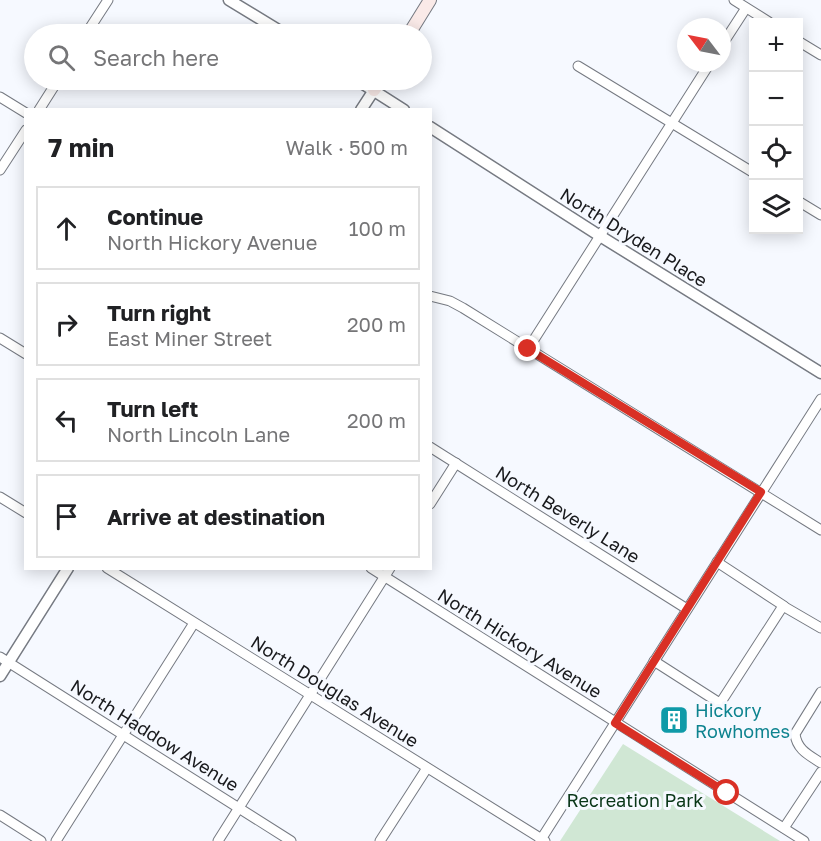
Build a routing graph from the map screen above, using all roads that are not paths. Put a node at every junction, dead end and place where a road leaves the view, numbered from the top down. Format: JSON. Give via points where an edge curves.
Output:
{"nodes":[{"id":1,"x":108,"y":0,"type":"edge"},
{"id":2,"x":229,"y":0,"type":"edge"},
{"id":3,"x":430,"y":0,"type":"edge"},
{"id":4,"x":734,"y":0,"type":"edge"},
{"id":5,"x":746,"y":8,"type":"junction"},
{"id":6,"x":762,"y":18,"type":"edge"},
{"id":7,"x":92,"y":24,"type":"edge"},
{"id":8,"x":269,"y":24,"type":"edge"},
{"id":9,"x":415,"y":24,"type":"edge"},
{"id":10,"x":731,"y":31,"type":"edge"},
{"id":11,"x":803,"y":44,"type":"edge"},
{"id":12,"x":821,"y":55,"type":"edge"},
{"id":13,"x":578,"y":66,"type":"dead end"},
{"id":14,"x":704,"y":72,"type":"edge"},
{"id":15,"x":52,"y":90,"type":"edge"},
{"id":16,"x":374,"y":90,"type":"edge"},
{"id":17,"x":382,"y":90,"type":"edge"},
{"id":18,"x":0,"y":97,"type":"edge"},
{"id":19,"x":40,"y":108,"type":"edge"},
{"id":20,"x":362,"y":108,"type":"edge"},
{"id":21,"x":402,"y":108,"type":"edge"},
{"id":22,"x":24,"y":111,"type":"edge"},
{"id":23,"x":672,"y":123,"type":"junction"},
{"id":24,"x":432,"y":128,"type":"edge"},
{"id":25,"x":24,"y":133,"type":"edge"},
{"id":26,"x":0,"y":170,"type":"edge"},
{"id":27,"x":749,"y":171,"type":"edge"},
{"id":28,"x":803,"y":204,"type":"edge"},
{"id":29,"x":821,"y":215,"type":"edge"},
{"id":30,"x":600,"y":236,"type":"junction"},
{"id":31,"x":432,"y":296,"type":"edge"},
{"id":32,"x":0,"y":339,"type":"edge"},
{"id":33,"x":528,"y":349,"type":"junction"},
{"id":34,"x":24,"y":353,"type":"edge"},
{"id":35,"x":821,"y":373,"type":"edge"},
{"id":36,"x":821,"y":399,"type":"edge"},
{"id":37,"x":432,"y":448,"type":"edge"},
{"id":38,"x":456,"y":463,"type":"junction"},
{"id":39,"x":761,"y":492,"type":"junction"},
{"id":40,"x":0,"y":497,"type":"edge"},
{"id":41,"x":432,"y":501,"type":"edge"},
{"id":42,"x":24,"y":512,"type":"edge"},
{"id":43,"x":821,"y":530,"type":"edge"},
{"id":44,"x":717,"y":562,"type":"junction"},
{"id":45,"x":67,"y":570,"type":"edge"},
{"id":46,"x":110,"y":570,"type":"edge"},
{"id":47,"x":387,"y":573,"type":"edge"},
{"id":48,"x":784,"y":606,"type":"junction"},
{"id":49,"x":687,"y":609,"type":"junction"},
{"id":50,"x":194,"y":623,"type":"junction"},
{"id":51,"x":821,"y":628,"type":"edge"},
{"id":52,"x":4,"y":659,"type":"edge"},
{"id":53,"x":654,"y":661,"type":"junction"},
{"id":54,"x":0,"y":676,"type":"edge"},
{"id":55,"x":821,"y":692,"type":"edge"},
{"id":56,"x":310,"y":695,"type":"junction"},
{"id":57,"x":615,"y":723,"type":"junction"},
{"id":58,"x":124,"y":734,"type":"junction"},
{"id":59,"x":821,"y":763,"type":"edge"},
{"id":60,"x":427,"y":768,"type":"junction"},
{"id":61,"x":821,"y":772,"type":"edge"},
{"id":62,"x":239,"y":807,"type":"junction"},
{"id":63,"x":0,"y":815,"type":"edge"},
{"id":64,"x":784,"y":828,"type":"junction"},
{"id":65,"x":542,"y":840,"type":"edge"},
{"id":66,"x":41,"y":841,"type":"edge"},
{"id":67,"x":56,"y":841,"type":"edge"},
{"id":68,"x":218,"y":841,"type":"edge"},
{"id":69,"x":291,"y":841,"type":"edge"},
{"id":70,"x":381,"y":841,"type":"edge"},
{"id":71,"x":804,"y":841,"type":"edge"}],
"edges":[{"from":1,"to":7,"type":"street"},
{"from":2,"to":8,"type":"street"},
{"from":3,"to":9,"type":"main road"},
{"from":4,"to":5,"type":"street"},
{"from":5,"to":6,"type":"street"},
{"from":5,"to":10,"type":"street"},
{"from":11,"to":12,"type":"street"},
{"from":13,"to":23,"type":"street"},
{"from":14,"to":23,"type":"street"},
{"from":15,"to":19,"type":"street"},
{"from":16,"to":20,"type":"street"},
{"from":17,"to":21,"type":"street"},
{"from":18,"to":22,"type":"street"},
{"from":23,"to":27,"type":"street"},
{"from":23,"to":30,"type":"street"},
{"from":24,"to":30,"type":"street","name":"North Dryden Place"},
{"from":25,"to":26,"type":"street"},
{"from":28,"to":29,"type":"street"},
{"from":30,"to":33,"type":"street"},
{"from":30,"to":35,"type":"street","name":"North Dryden Place"},
{"from":31,"to":33,"type":"street","via":[[463,308]]},
{"from":32,"to":34,"type":"street"},
{"from":33,"to":39,"type":"street"},
{"from":36,"to":39,"type":"street"},
{"from":37,"to":38,"type":"street","name":"North Beverly Lane"},
{"from":38,"to":41,"type":"street"},
{"from":38,"to":49,"type":"street","name":"North Beverly Lane"},
{"from":39,"to":43,"type":"street"},
{"from":39,"to":44,"type":"street"},
{"from":40,"to":42,"type":"street"},
{"from":44,"to":48,"type":"street"},
{"from":44,"to":49,"type":"street"},
{"from":45,"to":52,"type":"street"},
{"from":46,"to":50,"type":"street","name":"North Douglas Avenue"},
{"from":47,"to":56,"type":"street"},
{"from":47,"to":57,"type":"street","name":"North Hickory Avenue"},
{"from":48,"to":51,"type":"street"},
{"from":48,"to":53,"type":"street","via":[[721,702]]},
{"from":49,"to":53,"type":"street"},
{"from":50,"to":56,"type":"street","name":"North Douglas Avenue"},
{"from":50,"to":58,"type":"street"},
{"from":52,"to":54,"type":"street"},
{"from":52,"to":58,"type":"street","name":"North Haddow Avenue"},
{"from":53,"to":57,"type":"street"},
{"from":55,"to":59,"type":"street","via":[[795,734],[800,748]]},
{"from":56,"to":60,"type":"street","name":"North Douglas Avenue"},
{"from":56,"to":62,"type":"street"},
{"from":57,"to":64,"type":"street","name":"North Hickory Avenue"},
{"from":57,"to":65,"type":"street"},
{"from":58,"to":62,"type":"street","name":"North Haddow Avenue"},
{"from":58,"to":67,"type":"street"},
{"from":60,"to":65,"type":"street","name":"North Douglas Avenue"},
{"from":60,"to":70,"type":"street"},
{"from":61,"to":64,"type":"street"},
{"from":62,"to":68,"type":"street"},
{"from":62,"to":69,"type":"street","name":"North Haddow Avenue"},
{"from":63,"to":66,"type":"street"},
{"from":64,"to":71,"type":"street","name":"North Hickory Avenue"}]}
